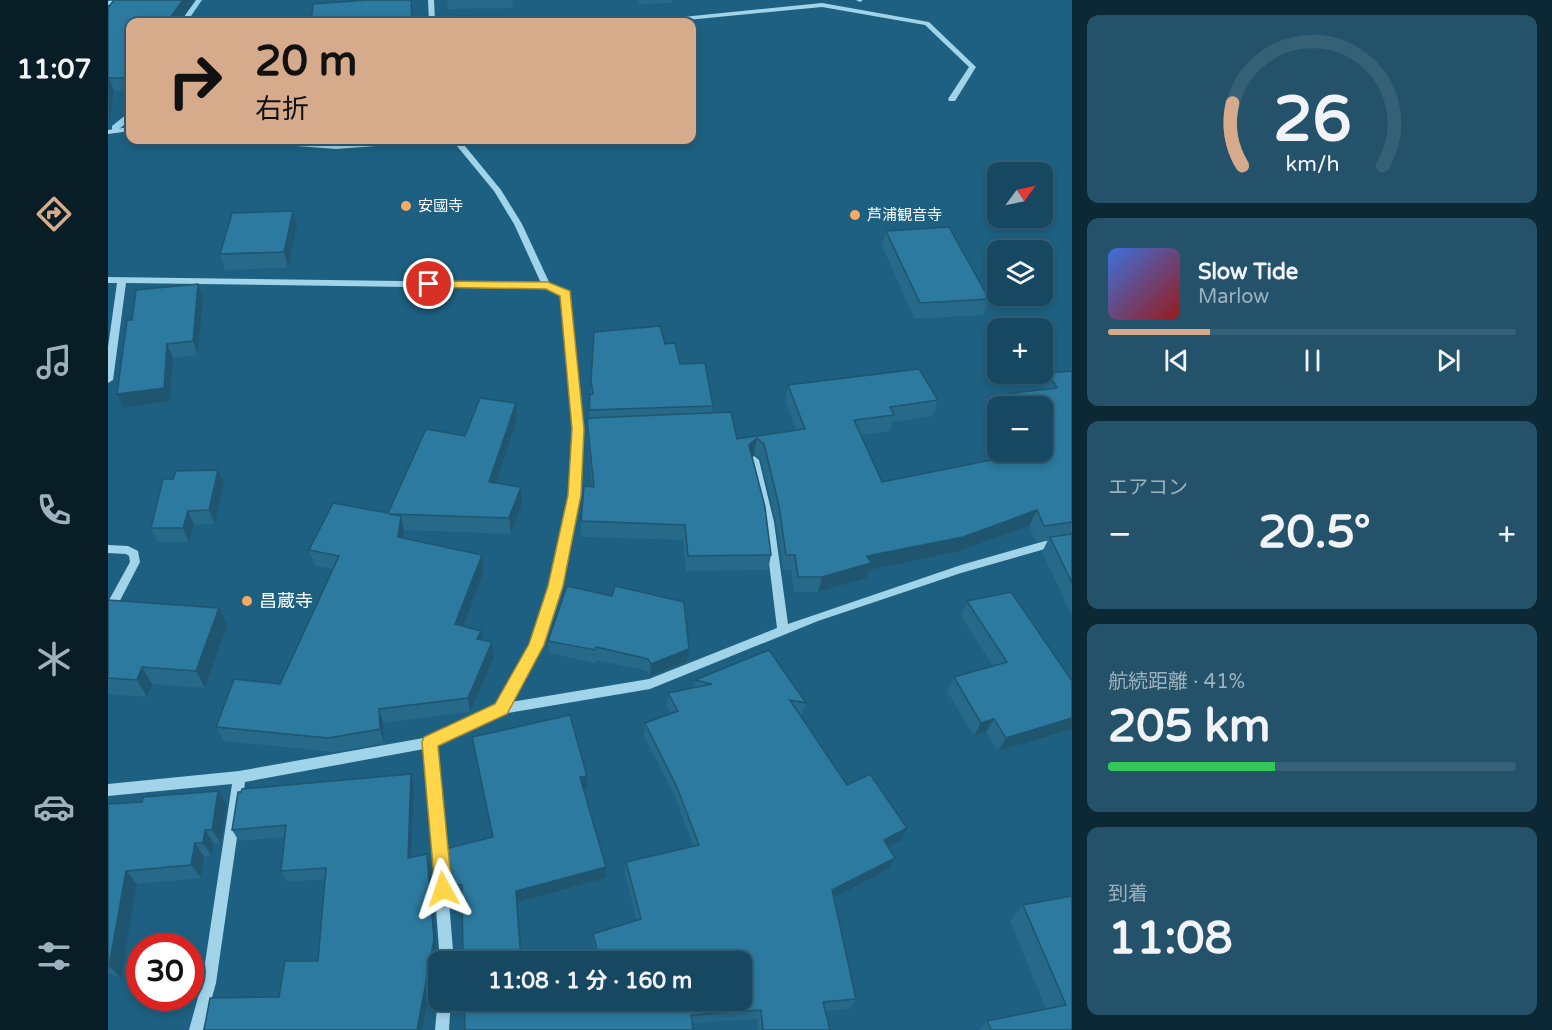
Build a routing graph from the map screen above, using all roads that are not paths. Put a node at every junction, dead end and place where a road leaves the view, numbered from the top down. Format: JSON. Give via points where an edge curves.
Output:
{"nodes":[{"id":1,"x":431,"y":0,"type":"edge"},
{"id":2,"x":432,"y":18,"type":"edge"},
{"id":3,"x":692,"y":18,"type":"edge"},
{"id":4,"x":952,"y":99,"type":"dead end"},
{"id":5,"x":126,"y":130,"type":"edge"},
{"id":6,"x":108,"y":132,"type":"edge"},
{"id":7,"x":296,"y":144,"type":"edge"},
{"id":8,"x":376,"y":144,"type":"edge"},
{"id":9,"x":459,"y":144,"type":"edge"},
{"id":10,"x":108,"y":280,"type":"edge"},
{"id":11,"x":122,"y":280,"type":"junction"},
{"id":12,"x":548,"y":286,"type":"junction"},
{"id":13,"x":108,"y":380,"type":"edge"},
{"id":14,"x":754,"y":460,"type":"edge"},
{"id":15,"x":1072,"y":542,"type":"edge"},
{"id":16,"x":108,"y":549,"type":"edge"},
{"id":17,"x":108,"y":613,"type":"edge"},
{"id":18,"x":783,"y":630,"type":"junction"},
{"id":19,"x":501,"y":709,"type":"junction"},
{"id":20,"x":430,"y":742,"type":"junction"},
{"id":21,"x":239,"y":777,"type":"junction"},
{"id":22,"x":108,"y":790,"type":"edge"},
{"id":23,"x":446,"y":951,"type":"edge"},
{"id":24,"x":443,"y":1011,"type":"edge"},
{"id":25,"x":196,"y":1030,"type":"edge"},
{"id":26,"x":442,"y":1030,"type":"edge"}],
"edges":[{"from":1,"to":2,"type":"street"},
{"from":3,"to":4,"type":"street","via":[[822,5],[927,22],[973,67]]},
{"from":5,"to":6,"type":"street"},
{"from":7,"to":8,"type":"street"},
{"from":9,"to":12,"type":"street","via":[[497,190]]},
{"from":10,"to":11,"type":"street"},
{"from":11,"to":12,"type":"street"},
{"from":11,"to":13,"type":"street"},
{"from":12,"to":19,"type":"street","via":[[566,294],[584,429],[555,586],[537,645]]},
{"from":14,"to":18,"type":"street","via":[[769,522]]},
{"from":15,"to":18,"type":"street","via":[[1046,544],[961,569]]},
{"from":16,"to":17,"type":"street","via":[[128,550],[134,554],[135,562]]},
{"from":18,"to":19,"type":"street","via":[[650,684]]},
{"from":19,"to":20,"type":"street"},
{"from":20,"to":21,"type":"street"},
{"from":20,"to":23,"type":"street"},
{"from":21,"to":22,"type":"street"},
{"from":21,"to":25,"type":"street","via":[[209,983]]},
{"from":24,"to":26,"type":"street"}]}
